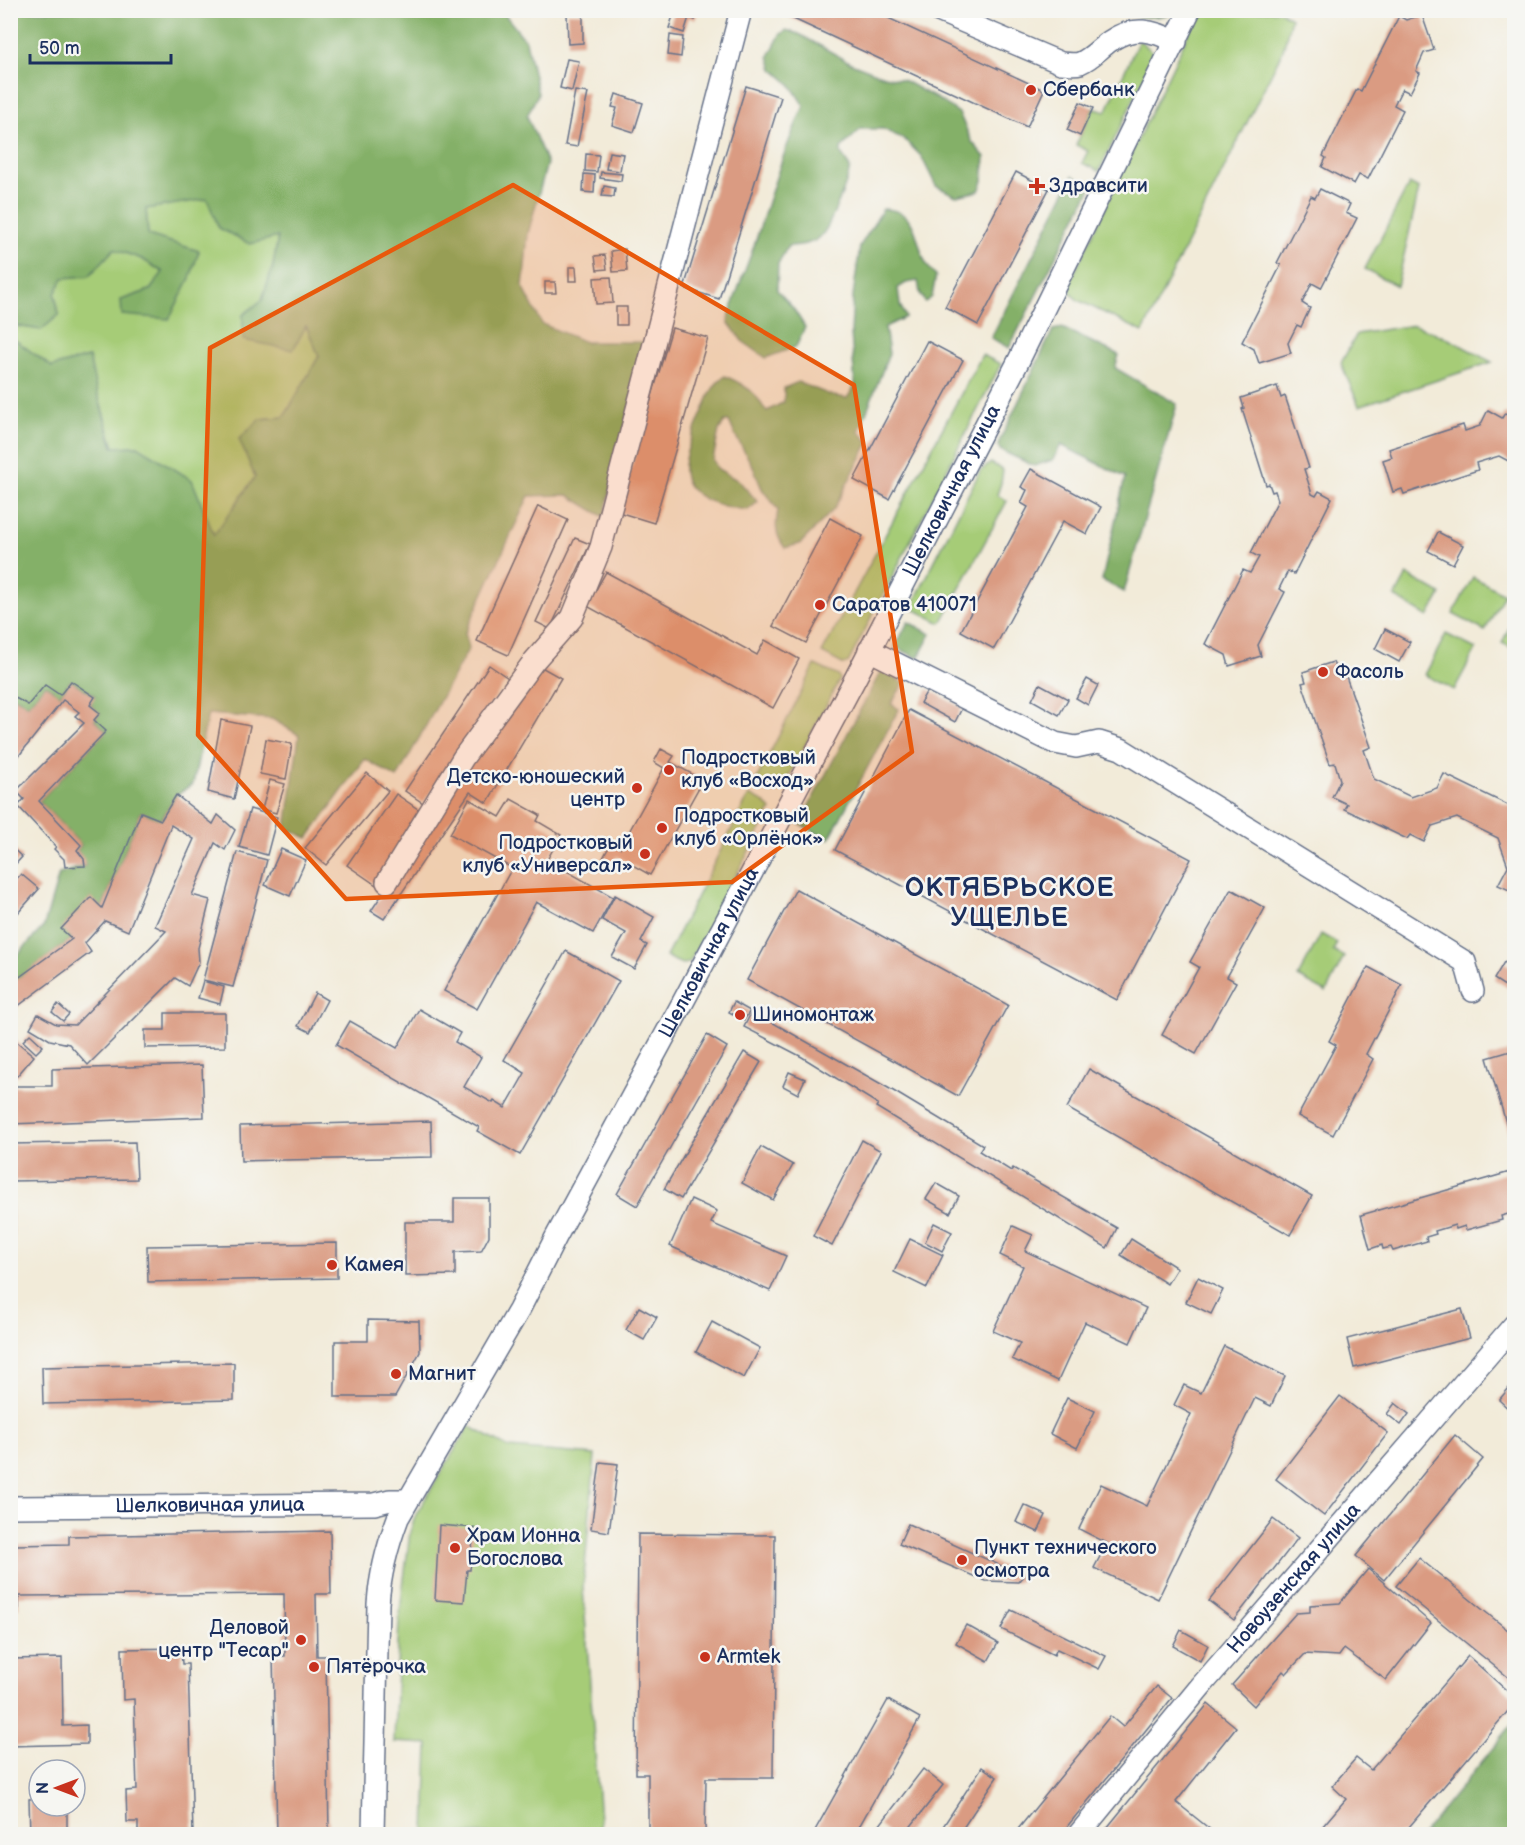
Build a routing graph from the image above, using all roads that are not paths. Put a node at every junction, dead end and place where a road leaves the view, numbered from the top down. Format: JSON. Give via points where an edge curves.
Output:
{"nodes":[{"id":1,"x":741,"y":10,"type":"edge"},
{"id":2,"x":936,"y":10,"type":"edge"},
{"id":3,"x":1190,"y":10,"type":"edge"},
{"id":4,"x":1176,"y":42,"type":"junction"},
{"id":5,"x":869,"y":651,"type":"junction"},
{"id":6,"x":387,"y":882,"type":"dead end"},
{"id":7,"x":1473,"y":991,"type":"dead end"},
{"id":8,"x":1515,"y":1325,"type":"edge"},
{"id":9,"x":407,"y":1500,"type":"junction"},
{"id":10,"x":10,"y":1507,"type":"edge"},
{"id":11,"x":373,"y":1834,"type":"edge"},
{"id":12,"x":1079,"y":1834,"type":"edge"}],
"edges":[{"from":1,"to":6,"type":"street","via":[[601,547],[572,618],[534,661],[463,758]]},
{"from":2,"to":4,"type":"street","via":[[1061,63],[1078,64],[1113,39],[1140,29]]},
{"from":3,"to":4,"type":"street","name":"Шелковичная улица"},
{"from":4,"to":5,"type":"street","name":"Шелковичная улица"},
{"from":5,"to":7,"type":"street","via":[[1055,743],[1076,747],[1099,742],[1121,749],[1465,962]]},
{"from":5,"to":9,"type":"street","name":"Шелковичная улица","via":[[519,1310]]},
{"from":8,"to":12,"type":"street","name":"Новоузенская улица","via":[[1201,1686]]},
{"from":9,"to":10,"type":"street","name":"Шелковичная улица","via":[[374,1504]]},
{"from":9,"to":11,"type":"street","name":"Шелковичная улица","via":[[387,1545],[380,1576]]}]}
